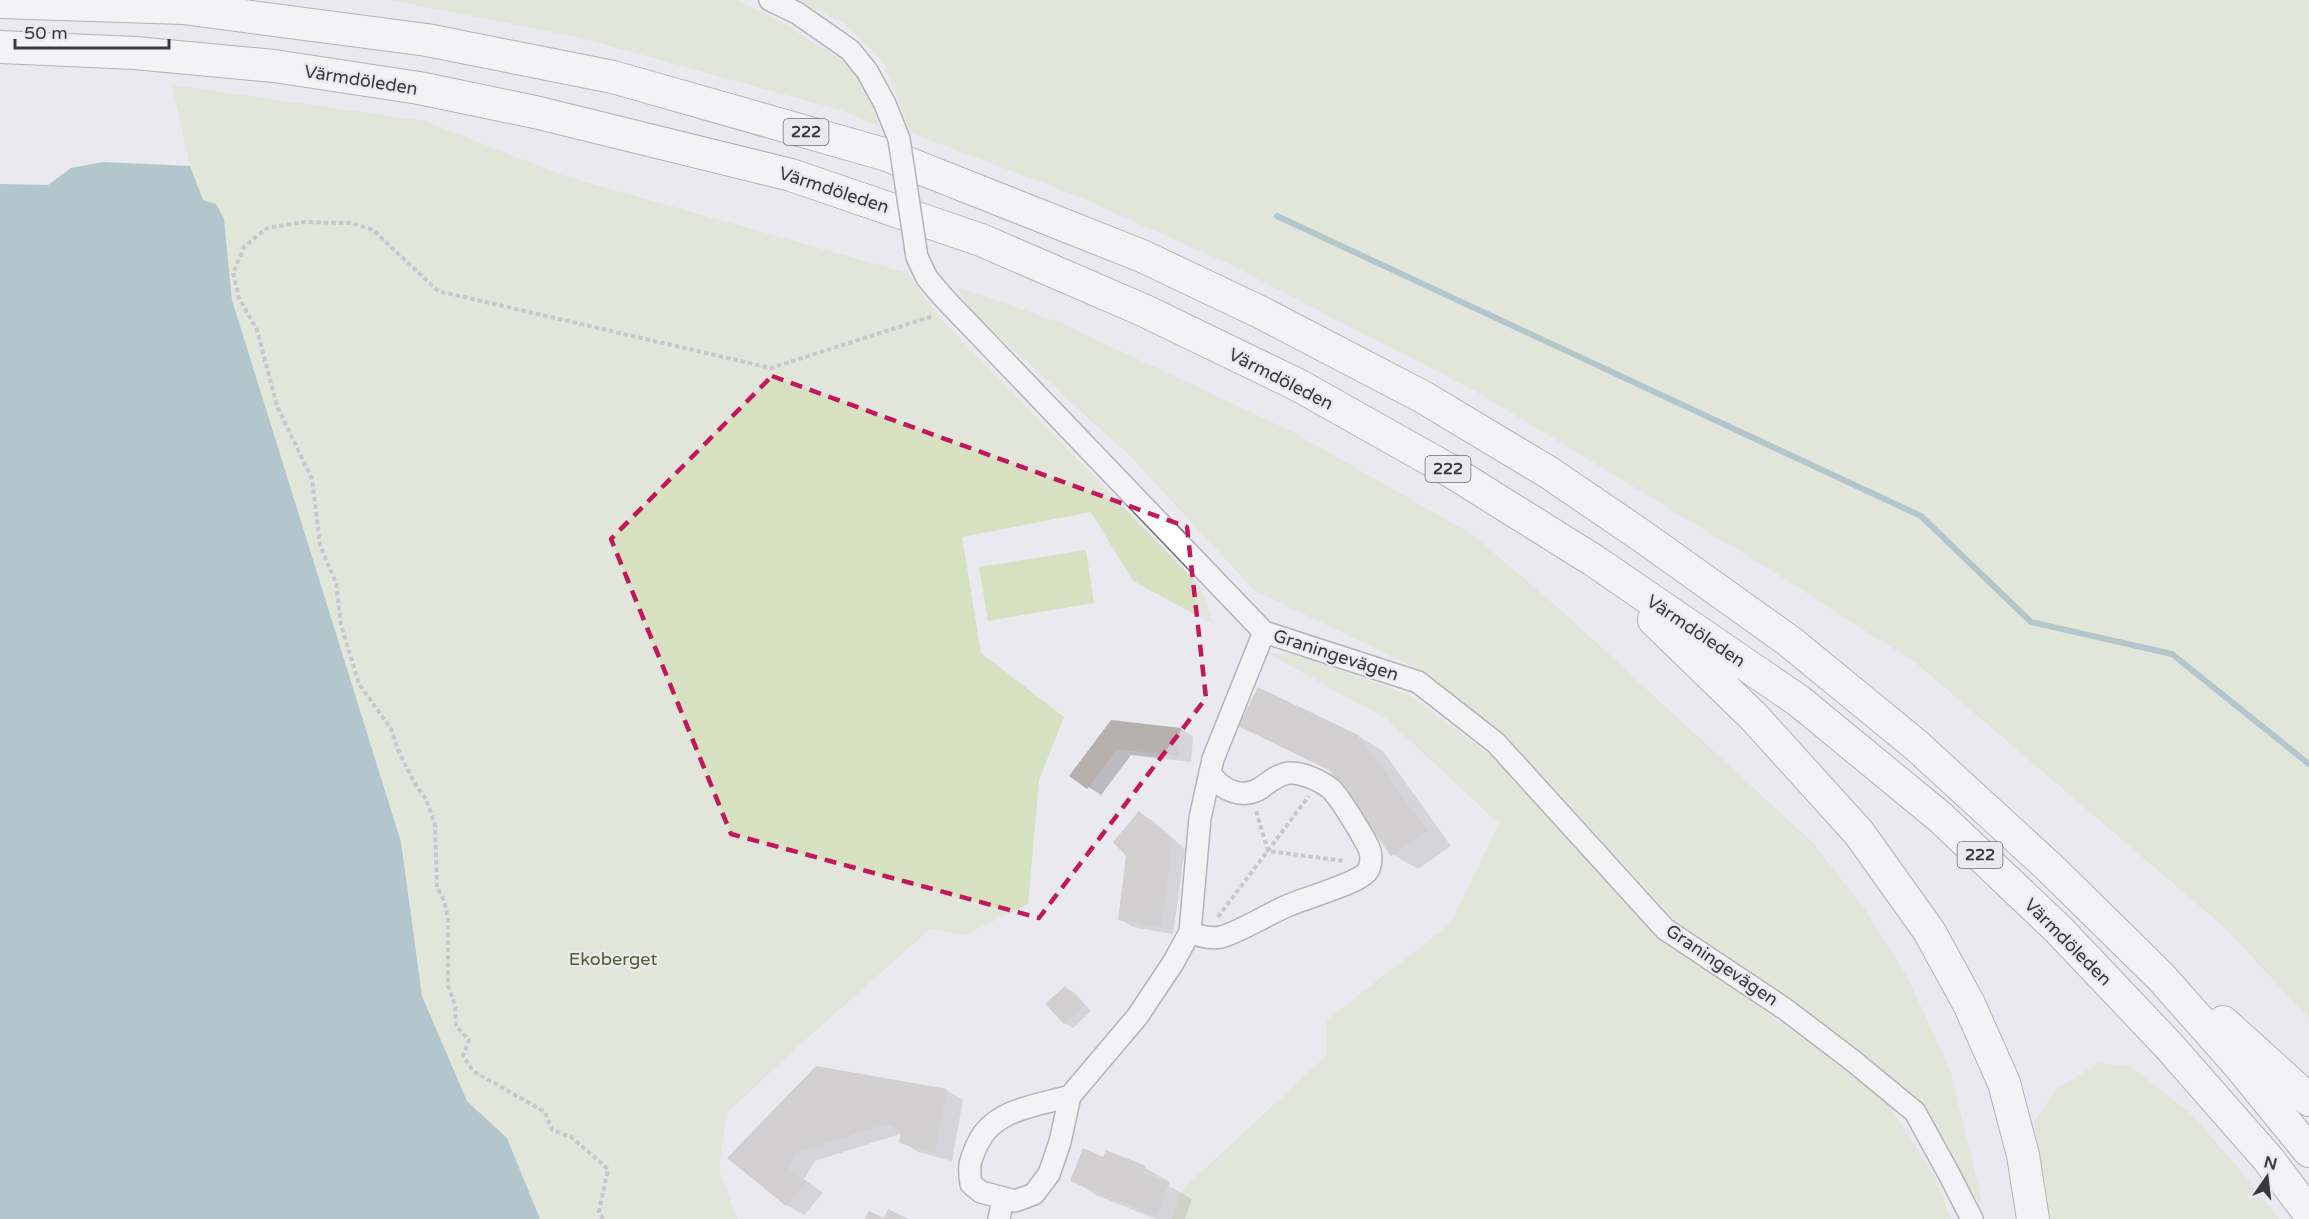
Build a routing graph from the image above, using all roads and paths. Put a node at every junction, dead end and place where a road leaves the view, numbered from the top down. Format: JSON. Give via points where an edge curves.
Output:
{"nodes":[{"id":1,"x":770,"y":0,"type":"edge"},
{"id":2,"x":0,"y":2,"type":"edge"},
{"id":3,"x":0,"y":47,"type":"edge"},
{"id":4,"x":947,"y":301,"type":"junction"},
{"id":5,"x":1593,"y":561,"type":"junction"},
{"id":6,"x":1264,"y":632,"type":"junction"},
{"id":7,"x":1210,"y":773,"type":"junction"},
{"id":8,"x":1320,"y":782,"type":"junction"},
{"id":9,"x":1268,"y":851,"type":"junction"},
{"id":10,"x":1370,"y":865,"type":"junction"},
{"id":11,"x":2049,"y":867,"type":"junction"},
{"id":12,"x":1196,"y":935,"type":"junction"},
{"id":13,"x":1070,"y":1096,"type":"junction"},
{"id":14,"x":2309,"y":1100,"type":"edge"},
{"id":15,"x":2309,"y":1151,"type":"edge"},
{"id":16,"x":1001,"y":1209,"type":"edge"},
{"id":17,"x":2309,"y":1213,"type":"edge"},
{"id":18,"x":603,"y":1219,"type":"edge"},
{"id":19,"x":1972,"y":1219,"type":"edge"},
{"id":20,"x":2033,"y":1219,"type":"edge"}],
"edges":[{"from":1,"to":4,"type":"street","name":"Graningevägen","bridge":true,"via":[[797,13],[850,50],[867,70],[899,139],[918,257],[927,278]]},
{"from":2,"to":11,"type":"highway","number":"222","via":[[183,8],[427,40],[614,78],[887,155],[1142,256],[1423,397],[1548,472],[1789,641],[1916,745]]},
{"from":3,"to":5,"type":"highway","name":"Värmdöleden","number":"222","via":[[135,53],[262,65],[419,88],[535,112],[791,175],[981,240],[1143,310],[1298,385],[1449,470]]},
{"from":4,"to":6,"type":"street","name":"Graningevägen"},
{"from":4,"to":18,"type":"path","via":[[933,316],[771,368],[438,291],[373,230],[351,223],[303,222],[267,228],[244,247],[233,273],[239,298],[257,330],[277,406],[312,479],[320,545],[336,584],[340,625],[359,684],[390,729],[435,825],[436,887],[448,917],[448,986],[455,1005],[456,1026],[469,1040],[463,1056],[473,1071],[545,1112],[552,1130],[571,1137],[608,1169],[599,1212]]},
{"from":5,"to":17,"type":"highway","name":"Värmdöleden","number":"222","via":[[1799,701],[1940,817],[2058,929],[2169,1046],[2269,1160]]},
{"from":5,"to":20,"type":"highway","via":[[1754,717],[1859,833],[1929,931],[1969,1004],[2004,1083],[2023,1155]]},
{"from":6,"to":7,"type":"street"},
{"from":6,"to":19,"type":"street","name":"Graningevägen","via":[[1418,681],[1496,743],[1665,929],[1785,1009],[1915,1113]]},
{"from":7,"to":8,"type":"street","via":[[1217,784],[1242,793],[1258,790],[1273,778],[1288,773]]},
{"from":7,"to":12,"type":"street","via":[[1200,818]]},
{"from":8,"to":9,"type":"path"},
{"from":8,"to":10,"type":"street","via":[[1332,790],[1370,849]]},
{"from":9,"to":10,"type":"path"},
{"from":9,"to":12,"type":"path"},
{"from":10,"to":12,"type":"street","via":[[1366,874],[1356,880],[1298,901],[1220,937]]},
{"from":11,"to":14,"type":"highway"},
{"from":11,"to":15,"type":"highway","number":"222","via":[[2161,977]]},
{"from":12,"to":13,"type":"street","via":[[1137,1017]]},
{"from":13,"to":16,"type":"street","via":[[1049,1174],[1034,1194]]},
{"from":13,"to":16,"type":"street","via":[[1007,1114],[982,1135],[969,1166],[971,1184]]}]}
